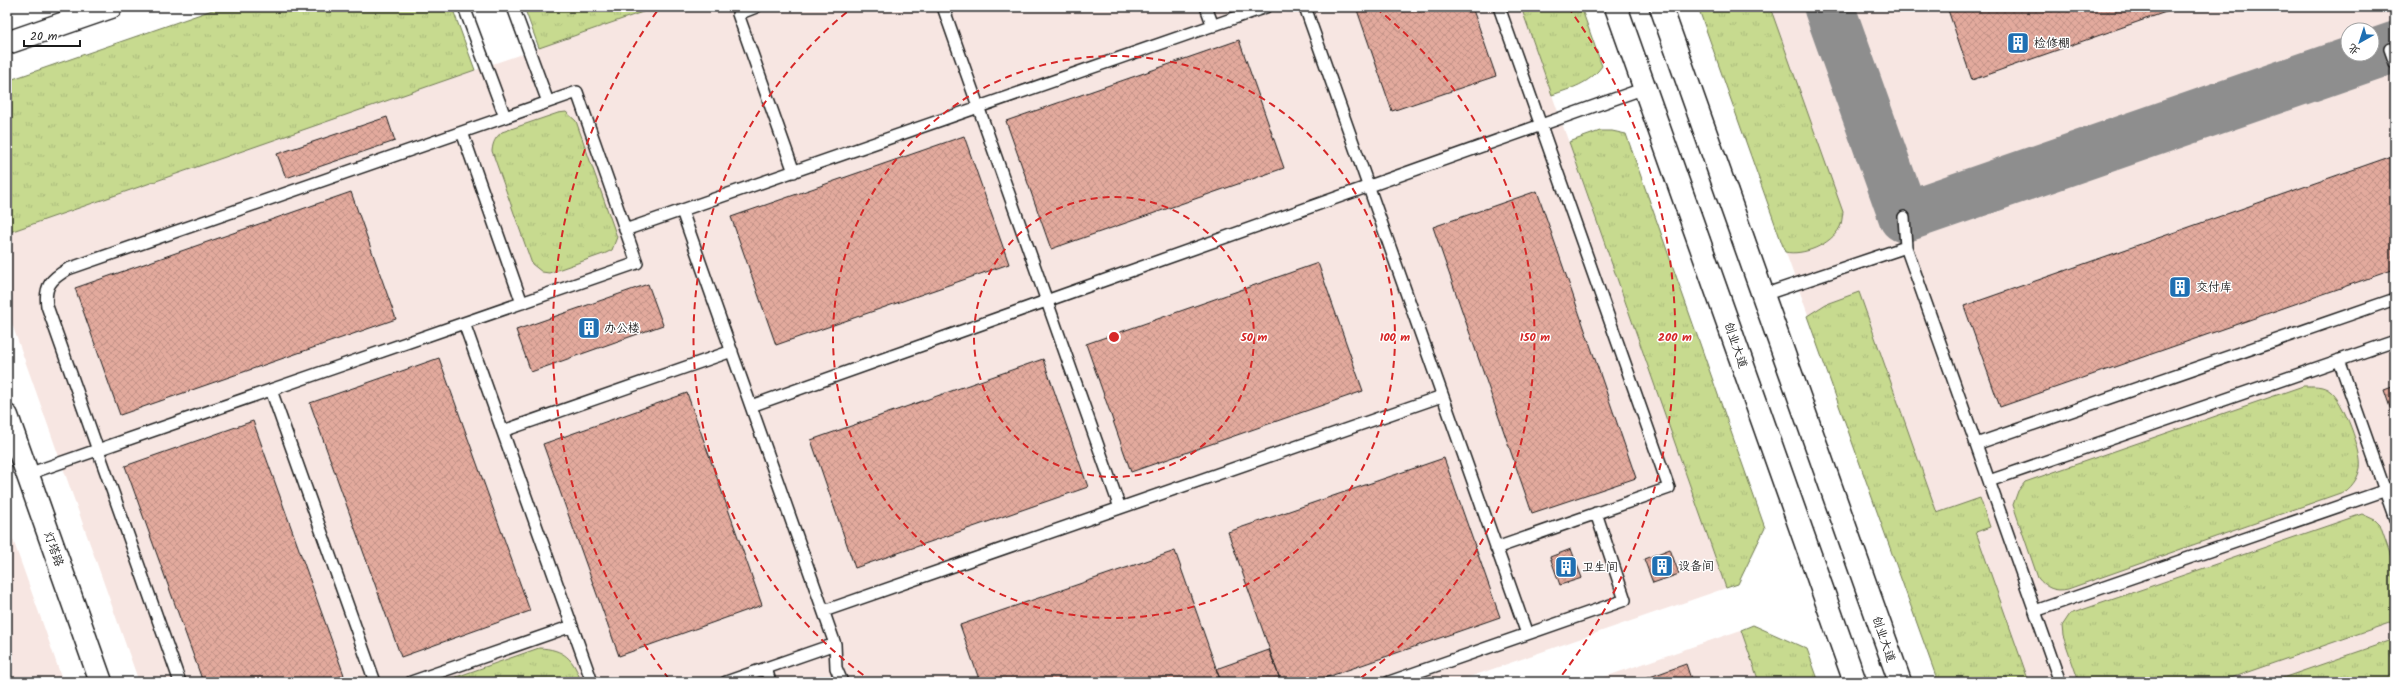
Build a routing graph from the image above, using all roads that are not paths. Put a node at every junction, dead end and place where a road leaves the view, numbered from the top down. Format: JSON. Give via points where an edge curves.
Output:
{"nodes":[{"id":1,"x":111,"y":7,"type":"edge"},
{"id":2,"x":464,"y":7,"type":"edge"},
{"id":3,"x":513,"y":7,"type":"edge"},
{"id":4,"x":756,"y":7,"type":"edge"},
{"id":5,"x":943,"y":7,"type":"edge"},
{"id":6,"x":1206,"y":7,"type":"edge"},
{"id":7,"x":1266,"y":7,"type":"edge"},
{"id":8,"x":1305,"y":7,"type":"edge"},
{"id":9,"x":1499,"y":7,"type":"edge"},
{"id":10,"x":1616,"y":7,"type":"edge"},
{"id":11,"x":1661,"y":7,"type":"edge"},
{"id":12,"x":1213,"y":26,"type":"junction"},
{"id":13,"x":7,"y":43,"type":"edge"},
{"id":14,"x":2390,"y":49,"type":"dead end"},
{"id":15,"x":2395,"y":63,"type":"edge"},
{"id":16,"x":1645,"y":88,"type":"junction"},
{"id":17,"x":548,"y":102,"type":"junction"},
{"id":18,"x":978,"y":107,"type":"junction"},
{"id":19,"x":505,"y":117,"type":"junction"},
{"id":20,"x":1541,"y":125,"type":"junction"},
{"id":21,"x":462,"y":132,"type":"junction"},
{"id":22,"x":794,"y":172,"type":"junction"},
{"id":23,"x":1368,"y":186,"type":"junction"},
{"id":24,"x":682,"y":211,"type":"junction"},
{"id":25,"x":1904,"y":217,"type":"dead end"},
{"id":26,"x":626,"y":230,"type":"junction"},
{"id":27,"x":1906,"y":247,"type":"junction"},
{"id":28,"x":1763,"y":295,"type":"junction"},
{"id":29,"x":2395,"y":299,"type":"edge"},
{"id":30,"x":1047,"y":300,"type":"junction"},
{"id":31,"x":522,"y":302,"type":"junction"},
{"id":32,"x":464,"y":323,"type":"junction"},
{"id":33,"x":2395,"y":341,"type":"edge"},
{"id":34,"x":732,"y":351,"type":"junction"},
{"id":35,"x":2339,"y":360,"type":"junction"},
{"id":36,"x":271,"y":390,"type":"junction"},
{"id":37,"x":1442,"y":396,"type":"junction"},
{"id":38,"x":751,"y":406,"type":"junction"},
{"id":39,"x":7,"y":416,"type":"edge"},
{"id":40,"x":503,"y":431,"type":"junction"},
{"id":41,"x":1976,"y":444,"type":"junction"},
{"id":42,"x":98,"y":450,"type":"junction"},
{"id":43,"x":13,"y":452,"type":"edge"},
{"id":44,"x":28,"y":474,"type":"junction"},
{"id":45,"x":1989,"y":481,"type":"junction"},
{"id":46,"x":2390,"y":488,"type":"edge"},
{"id":47,"x":1120,"y":508,"type":"junction"},
{"id":48,"x":1596,"y":513,"type":"junction"},
{"id":49,"x":2395,"y":518,"type":"edge"},
{"id":50,"x":1496,"y":548,"type":"junction"},
{"id":51,"x":2035,"y":611,"type":"junction"},
{"id":52,"x":824,"y":612,"type":"junction"},
{"id":53,"x":572,"y":626,"type":"junction"},
{"id":54,"x":1527,"y":634,"type":"junction"},
{"id":55,"x":835,"y":644,"type":"junction"},
{"id":56,"x":766,"y":668,"type":"junction"},
{"id":57,"x":101,"y":682,"type":"edge"},
{"id":58,"x":180,"y":682,"type":"edge"},
{"id":59,"x":375,"y":682,"type":"edge"},
{"id":60,"x":412,"y":682,"type":"edge"},
{"id":61,"x":592,"y":682,"type":"edge"},
{"id":62,"x":726,"y":682,"type":"edge"},
{"id":63,"x":770,"y":682,"type":"edge"},
{"id":64,"x":842,"y":682,"type":"edge"},
{"id":65,"x":1389,"y":682,"type":"edge"},
{"id":66,"x":1855,"y":682,"type":"edge"},
{"id":67,"x":1900,"y":682,"type":"edge"},
{"id":68,"x":2060,"y":682,"type":"edge"}],
"edges":[{"from":1,"to":13,"type":"main road"},
{"from":2,"to":19,"type":"lane"},
{"from":3,"to":17,"type":"lane"},
{"from":4,"to":22,"type":"lane","via":[[738,14]]},
{"from":5,"to":18,"type":"lane"},
{"from":6,"to":12,"type":"lane"},
{"from":7,"to":12,"type":"lane"},
{"from":8,"to":23,"type":"lane"},
{"from":9,"to":20,"type":"lane"},
{"from":10,"to":16,"type":"main road","name":"创业大道"},
{"from":11,"to":28,"type":"main road","name":"创业大道"},
{"from":12,"to":18,"type":"lane"},
{"from":14,"to":15,"type":"lane"},
{"from":16,"to":20,"type":"lane"},
{"from":16,"to":66,"type":"main road","name":"创业大道"},
{"from":17,"to":19,"type":"lane"},
{"from":17,"to":26,"type":"lane","via":[[577,92]]},
{"from":18,"to":22,"type":"lane"},
{"from":18,"to":30,"type":"lane"},
{"from":19,"to":21,"type":"lane"},
{"from":20,"to":23,"type":"lane"},
{"from":20,"to":48,"type":"lane","via":[[1669,488]]},
{"from":21,"to":31,"type":"lane"},
{"from":21,"to":42,"type":"lane","via":[[58,275],[45,294],[47,306]]},
{"from":22,"to":24,"type":"lane"},
{"from":23,"to":30,"type":"lane"},
{"from":23,"to":37,"type":"lane"},
{"from":24,"to":26,"type":"lane"},
{"from":24,"to":34,"type":"lane"},
{"from":25,"to":27,"type":"lane"},
{"from":26,"to":31,"type":"lane","via":[[637,263]]},
{"from":27,"to":28,"type":"lane"},
{"from":27,"to":41,"type":"lane"},
{"from":28,"to":67,"type":"main road","name":"创业大道"},
{"from":29,"to":41,"type":"lane"},
{"from":30,"to":38,"type":"lane"},
{"from":30,"to":47,"type":"lane"},
{"from":31,"to":32,"type":"lane"},
{"from":32,"to":36,"type":"lane"},
{"from":32,"to":40,"type":"lane"},
{"from":33,"to":35,"type":"lane"},
{"from":34,"to":38,"type":"lane"},
{"from":34,"to":40,"type":"lane"},
{"from":35,"to":45,"type":"lane"},
{"from":35,"to":46,"type":"lane"},
{"from":36,"to":42,"type":"lane"},
{"from":36,"to":59,"type":"lane"},
{"from":37,"to":47,"type":"lane"},
{"from":37,"to":50,"type":"lane"},
{"from":38,"to":52,"type":"lane"},
{"from":39,"to":43,"type":"main road","name":"灯塔路"},
{"from":40,"to":53,"type":"lane"},
{"from":41,"to":45,"type":"lane"},
{"from":42,"to":44,"type":"lane"},
{"from":42,"to":58,"type":"lane"},
{"from":43,"to":44,"type":"main road","name":"灯塔路"},
{"from":44,"to":57,"type":"main road","name":"灯塔路"},
{"from":45,"to":51,"type":"lane"},
{"from":46,"to":49,"type":"lane"},
{"from":46,"to":51,"type":"lane"},
{"from":47,"to":52,"type":"lane"},
{"from":48,"to":50,"type":"lane"},
{"from":48,"to":54,"type":"lane","via":[[1625,600]]},
{"from":50,"to":54,"type":"lane"},
{"from":51,"to":68,"type":"lane"},
{"from":52,"to":55,"type":"lane"},
{"from":53,"to":60,"type":"lane"},
{"from":53,"to":61,"type":"lane"},
{"from":54,"to":65,"type":"lane"},
{"from":55,"to":56,"type":"lane"},
{"from":55,"to":64,"type":"lane","via":[[836,668]]},
{"from":56,"to":62,"type":"lane"},
{"from":56,"to":63,"type":"lane"}]}
